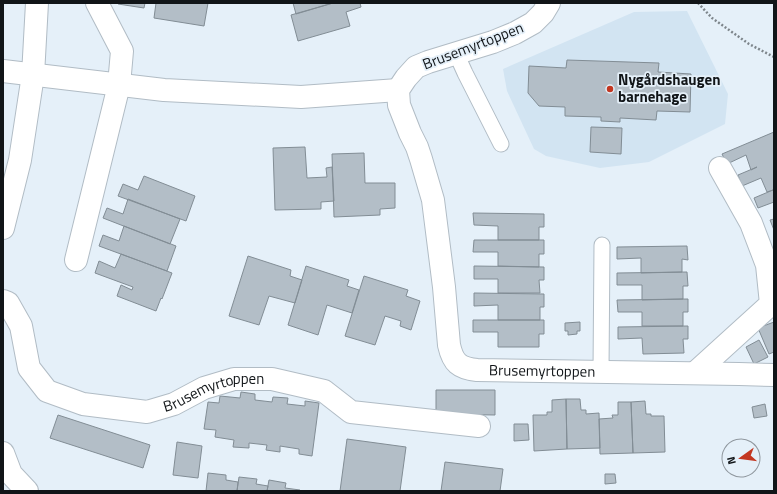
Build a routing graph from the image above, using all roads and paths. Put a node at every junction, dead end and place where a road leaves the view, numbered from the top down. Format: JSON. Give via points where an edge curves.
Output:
{"nodes":[{"id":1,"x":37,"y":3,"type":"edge"},
{"id":2,"x":97,"y":3,"type":"edge"},
{"id":3,"x":549,"y":3,"type":"edge"},
{"id":4,"x":698,"y":3,"type":"edge"},
{"id":5,"x":456,"y":53,"type":"junction"},
{"id":6,"x":774,"y":57,"type":"edge"},
{"id":7,"x":3,"y":71,"type":"edge"},
{"id":8,"x":33,"y":75,"type":"junction"},
{"id":9,"x":119,"y":85,"type":"junction"},
{"id":10,"x":398,"y":90,"type":"junction"},
{"id":11,"x":501,"y":144,"type":"dead end"},
{"id":12,"x":720,"y":168,"type":"dead end"},
{"id":13,"x":3,"y":228,"type":"edge"},
{"id":14,"x":602,"y":245,"type":"dead end"},
{"id":15,"x":76,"y":260,"type":"dead end"},
{"id":16,"x":3,"y":301,"type":"edge"},
{"id":17,"x":773,"y":303,"type":"edge"},
{"id":18,"x":601,"y":372,"type":"junction"},
{"id":19,"x":695,"y":373,"type":"junction"},
{"id":20,"x":774,"y":375,"type":"edge"},
{"id":21,"x":479,"y":426,"type":"dead end"},
{"id":22,"x":3,"y":453,"type":"edge"},
{"id":23,"x":27,"y":491,"type":"edge"}],
"edges":[{"from":1,"to":8,"type":"street"},
{"from":2,"to":9,"type":"street","via":[[122,51]]},
{"from":3,"to":5,"type":"street","name":"Brusemyrtoppen","via":[[533,23],[515,33]]},
{"from":4,"to":6,"type":"path","via":[[712,18],[749,44]]},
{"from":5,"to":10,"type":"street","name":"Brusemyrtoppen","via":[[416,68]]},
{"from":5,"to":11,"type":"lane"},
{"from":7,"to":8,"type":"street"},
{"from":8,"to":9,"type":"street"},
{"from":8,"to":13,"type":"street","via":[[20,160]]},
{"from":9,"to":10,"type":"street","via":[[164,90],[301,97]]},
{"from":9,"to":15,"type":"street"},
{"from":10,"to":18,"type":"street","name":"Brusemyrtoppen","via":[[399,106],[417,147],[433,200],[448,345],[458,365],[477,370]]},
{"from":12,"to":17,"type":"street","via":[[751,223],[767,265]]},
{"from":14,"to":18,"type":"lane"},
{"from":16,"to":21,"type":"street","name":"Brusemyrtoppen","via":[[8,303],[21,326],[29,368],[47,391],[83,404],[147,412],[174,404],[204,388],[234,379],[272,379],[324,391],[351,412]]},
{"from":17,"to":19,"type":"street"},
{"from":18,"to":19,"type":"street","name":"Brusemyrtoppen"},
{"from":19,"to":20,"type":"street","name":"Brusemyrtoppen"},
{"from":22,"to":23,"type":"street","via":[[11,474]]}]}
